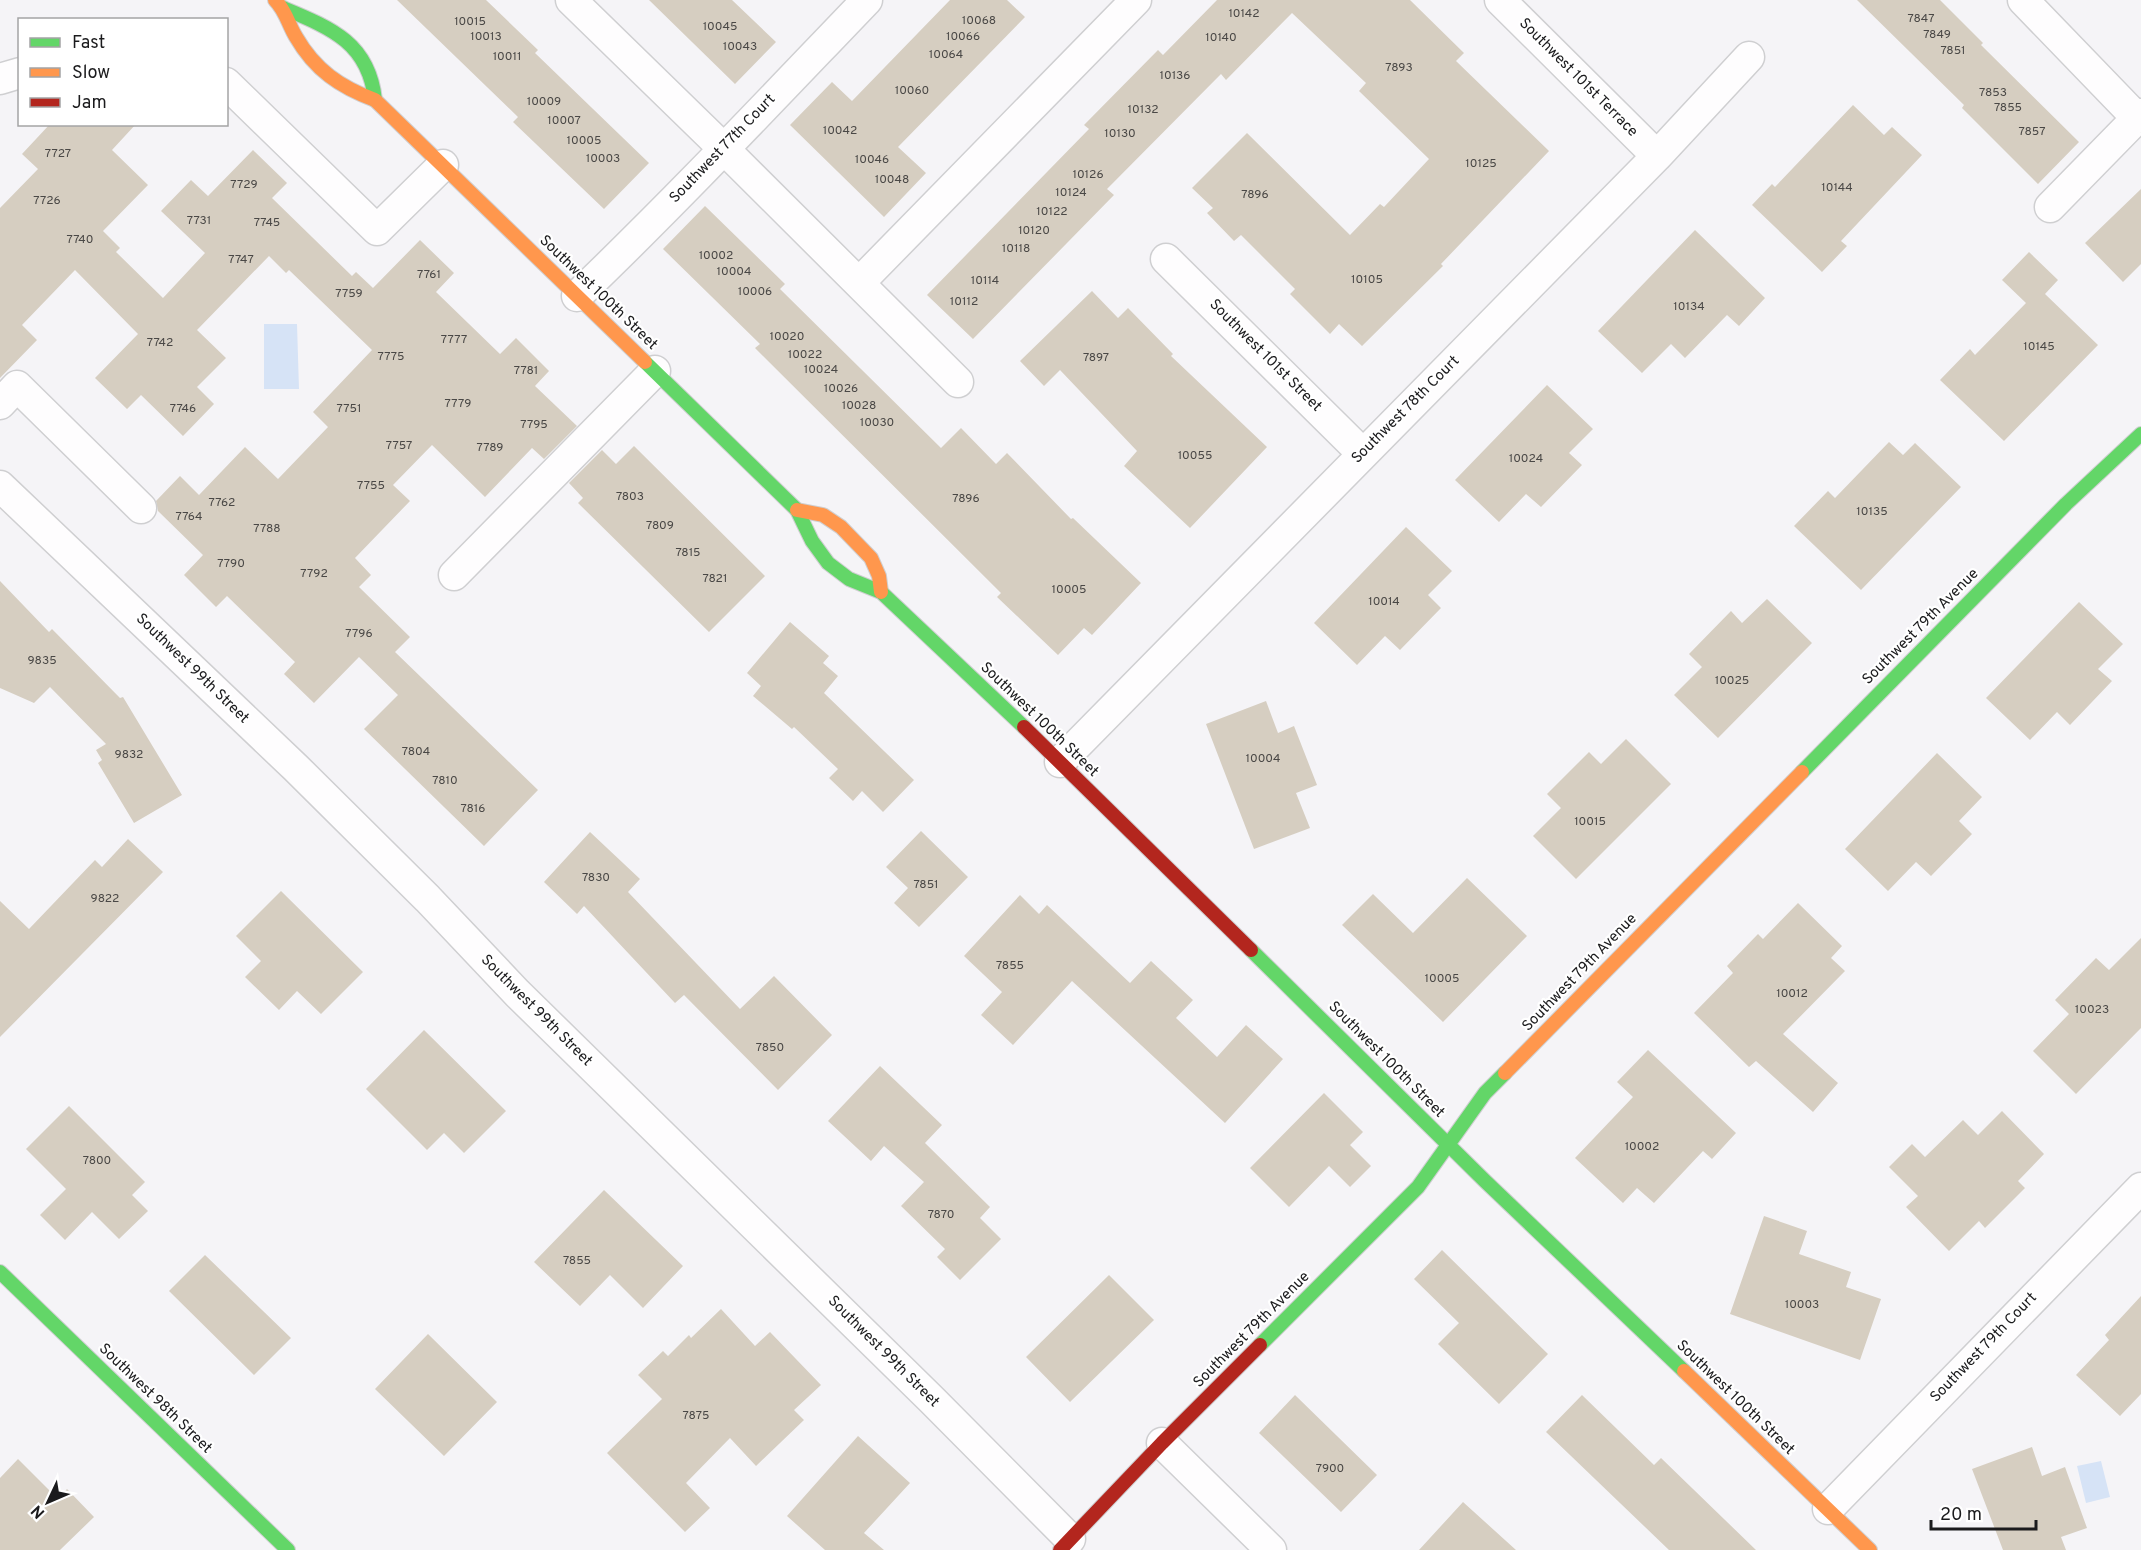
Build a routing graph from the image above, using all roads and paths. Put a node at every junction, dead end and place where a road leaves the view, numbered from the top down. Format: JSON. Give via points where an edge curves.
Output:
{"nodes":[{"id":1,"x":571,"y":0,"type":"edge"},
{"id":2,"x":867,"y":0,"type":"edge"},
{"id":3,"x":1136,"y":0,"type":"edge"},
{"id":4,"x":1500,"y":0,"type":"edge"},
{"id":5,"x":2023,"y":0,"type":"edge"},
{"id":6,"x":279,"y":4,"type":"edge"},
{"id":7,"x":1749,"y":57,"type":"dead end"},
{"id":8,"x":18,"y":74,"type":"edge"},
{"id":9,"x":0,"y":80,"type":"edge"},
{"id":10,"x":228,"y":84,"type":"edge"},
{"id":11,"x":375,"y":100,"type":"junction"},
{"id":12,"x":2139,"y":116,"type":"edge"},
{"id":13,"x":724,"y":149,"type":"junction"},
{"id":14,"x":1656,"y":156,"type":"junction"},
{"id":15,"x":443,"y":165,"type":"junction"},
{"id":16,"x":2050,"y":207,"type":"dead end"},
{"id":17,"x":1166,"y":259,"type":"dead end"},
{"id":18,"x":859,"y":283,"type":"junction"},
{"id":19,"x":577,"y":296,"type":"junction"},
{"id":20,"x":655,"y":371,"type":"junction"},
{"id":21,"x":958,"y":382,"type":"dead end"},
{"id":22,"x":0,"y":404,"type":"edge"},
{"id":23,"x":2141,"y":434,"type":"edge"},
{"id":24,"x":1363,"y":454,"type":"junction"},
{"id":25,"x":0,"y":486,"type":"edge"},
{"id":26,"x":141,"y":508,"type":"dead end"},
{"id":27,"x":797,"y":510,"type":"junction"},
{"id":28,"x":454,"y":575,"type":"dead end"},
{"id":29,"x":880,"y":592,"type":"junction"},
{"id":30,"x":1060,"y":762,"type":"junction"},
{"id":31,"x":1448,"y":1145,"type":"junction"},
{"id":32,"x":2141,"y":1188,"type":"edge"},
{"id":33,"x":0,"y":1272,"type":"edge"},
{"id":34,"x":1162,"y":1443,"type":"junction"},
{"id":35,"x":1828,"y":1509,"type":"junction"},
{"id":36,"x":1065,"y":1545,"type":"edge"},
{"id":37,"x":288,"y":1550,"type":"edge"},
{"id":38,"x":1271,"y":1550,"type":"edge"},
{"id":39,"x":1870,"y":1550,"type":"edge"}],
"edges":[{"from":1,"to":13,"type":"street"},
{"from":2,"to":13,"type":"street","name":"Southwest 77th Court"},
{"from":3,"to":18,"type":"street"},
{"from":4,"to":14,"type":"street","name":"Southwest 101st Terrace"},
{"from":5,"to":12,"type":"street"},
{"from":6,"to":11,"type":"street","name":"Southwest 100th Street","via":[[296,37],[319,68],[349,90]]},
{"from":6,"to":11,"type":"street","name":"Southwest 100th Street","via":[[334,31],[351,46],[372,75]]},
{"from":7,"to":14,"type":"street","name":"Southwest 78th Court"},
{"from":8,"to":9,"type":"street"},
{"from":10,"to":15,"type":"street","via":[[377,231]]},
{"from":11,"to":15,"type":"street","name":"Southwest 100th Street"},
{"from":12,"to":16,"type":"street"},
{"from":13,"to":18,"type":"street"},
{"from":13,"to":19,"type":"street","name":"Southwest 77th Court"},
{"from":14,"to":24,"type":"street","name":"Southwest 78th Court"},
{"from":15,"to":19,"type":"street","name":"Southwest 100th Street"},
{"from":17,"to":24,"type":"street","name":"Southwest 101st Street"},
{"from":18,"to":21,"type":"street"},
{"from":19,"to":20,"type":"street","name":"Southwest 100th Street"},
{"from":20,"to":27,"type":"street","name":"Southwest 100th Street"},
{"from":20,"to":28,"type":"street"},
{"from":22,"to":26,"type":"street","via":[[17,386]]},
{"from":23,"to":31,"type":"street","name":"Southwest 79th Avenue","via":[[2066,504],[1485,1093]]},
{"from":24,"to":30,"type":"street","name":"Southwest 78th Court"},
{"from":25,"to":36,"type":"street","name":"Southwest 99th Street","via":[[371,842],[517,993],[932,1400]]},
{"from":27,"to":29,"type":"street","name":"Southwest 100th Street","via":[[826,563],[840,575]]},
{"from":27,"to":29,"type":"street","via":[[823,515],[856,541],[876,567]]},
{"from":29,"to":30,"type":"street","name":"Southwest 100th Street"},
{"from":30,"to":31,"type":"street","name":"Southwest 100th Street"},
{"from":31,"to":34,"type":"street","name":"Southwest 79th Avenue","via":[[1418,1187]]},
{"from":31,"to":35,"type":"street","name":"Southwest 100th Street"},
{"from":32,"to":35,"type":"street","name":"Southwest 79th Court"},
{"from":33,"to":37,"type":"street","name":"Southwest 98th Street"},
{"from":34,"to":36,"type":"street","name":"Southwest 79th Avenue"},
{"from":34,"to":38,"type":"street"},
{"from":35,"to":39,"type":"street","name":"Southwest 100th Street"}]}
